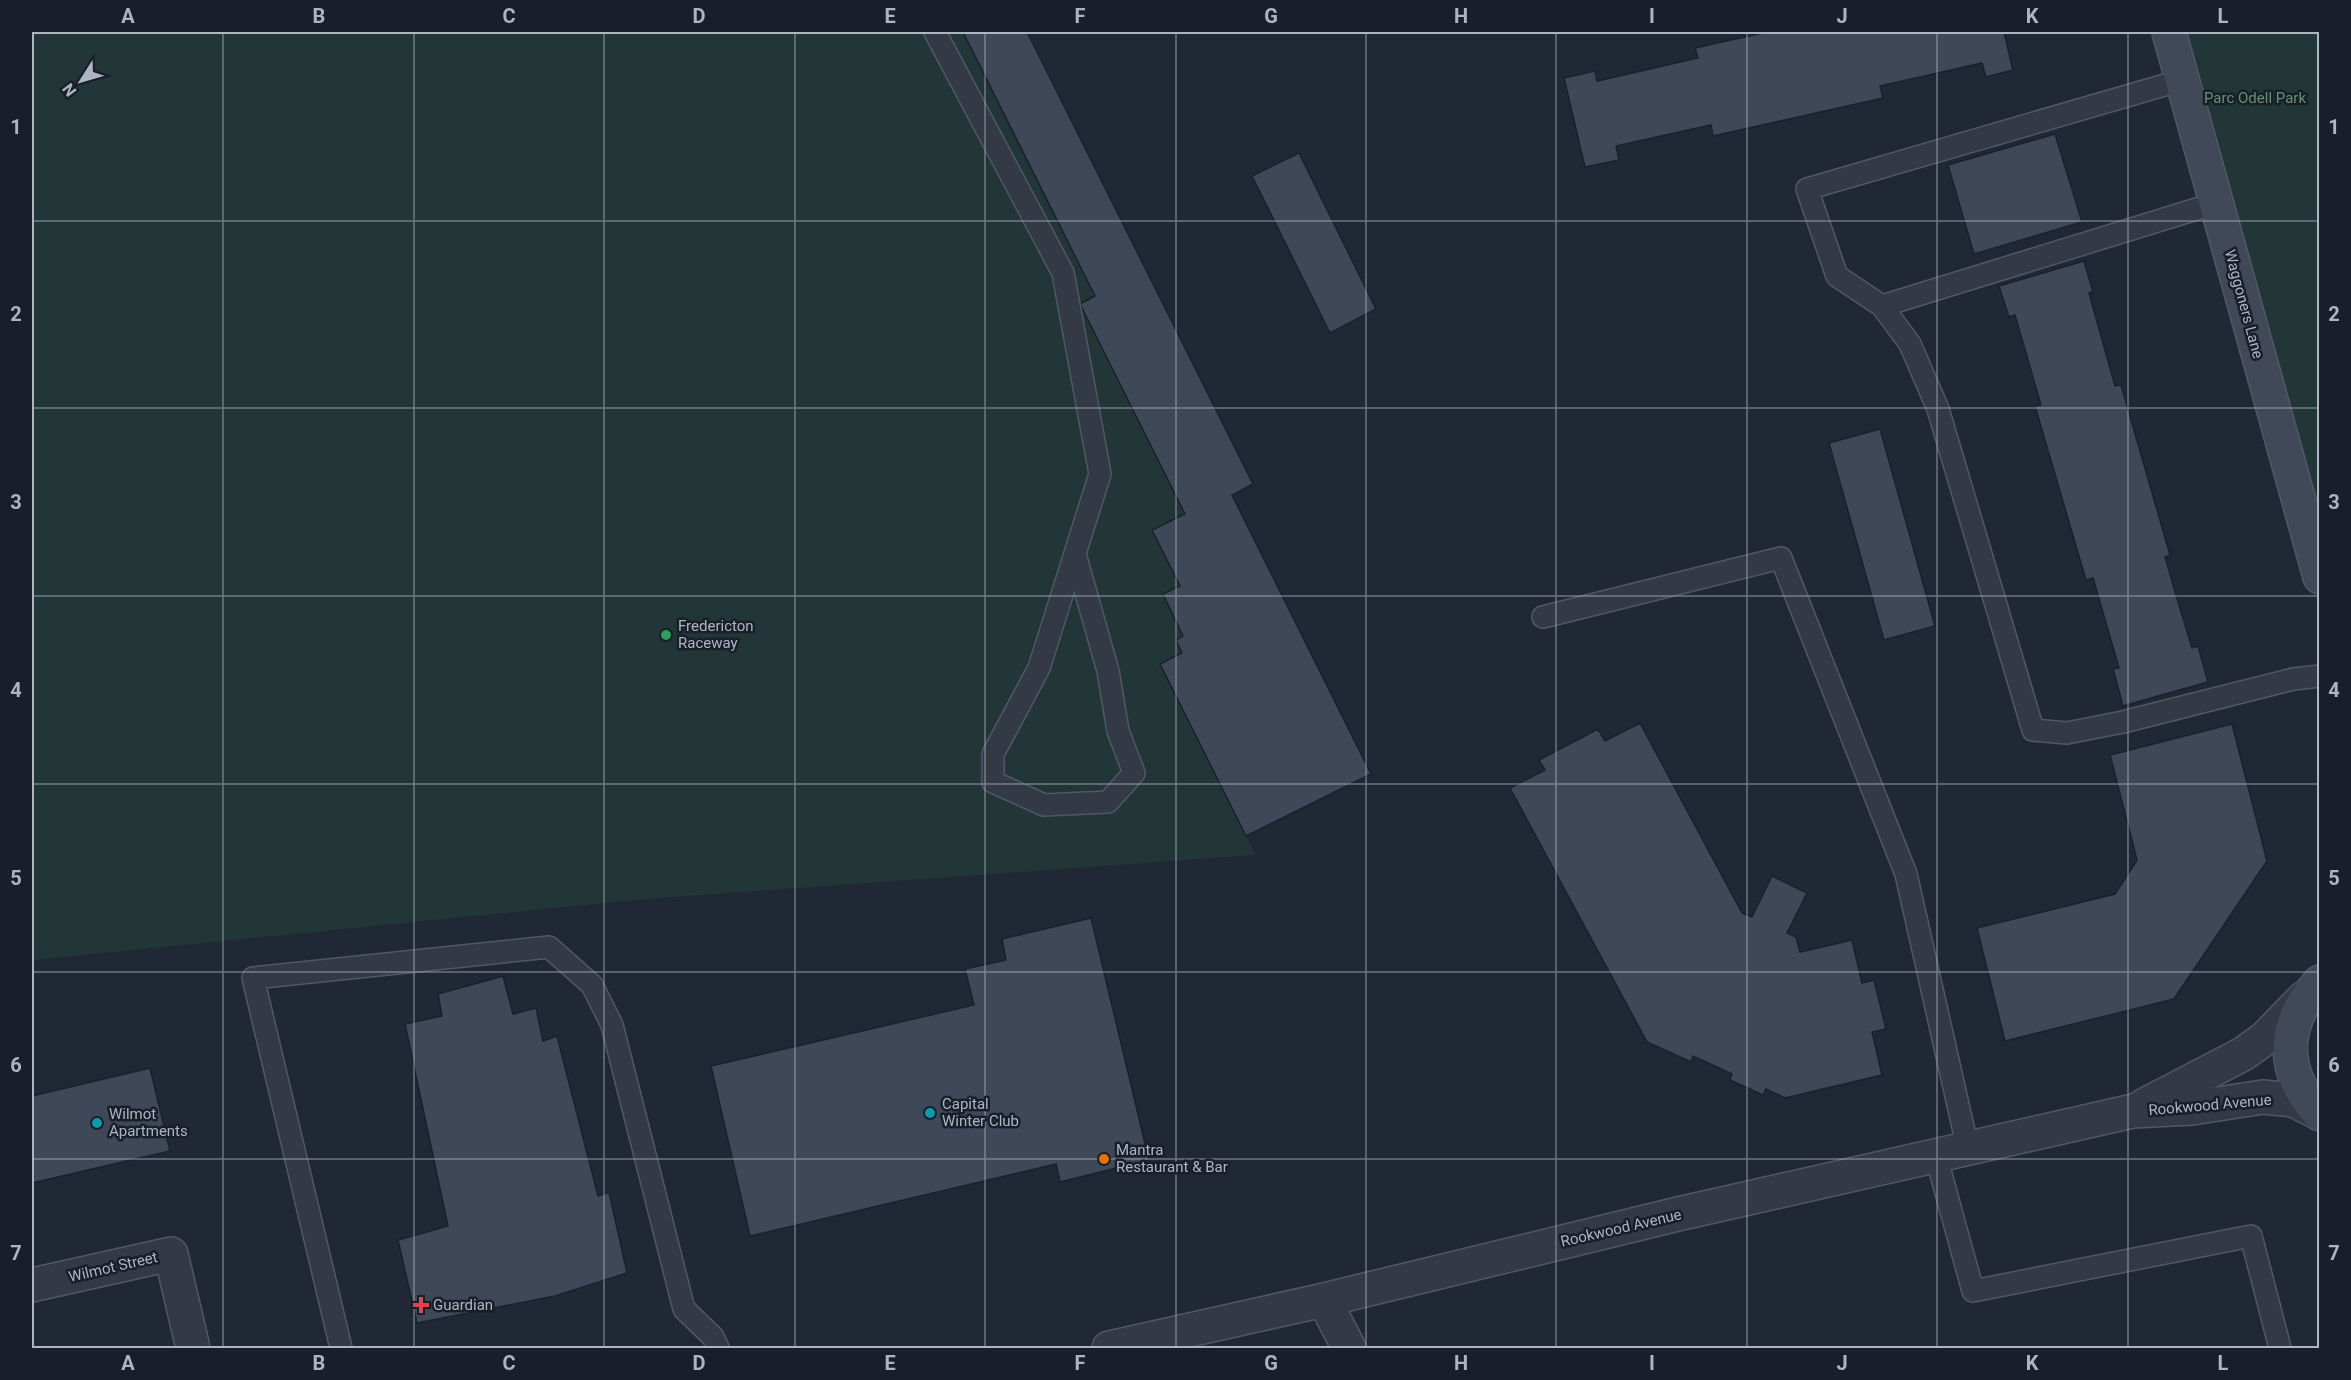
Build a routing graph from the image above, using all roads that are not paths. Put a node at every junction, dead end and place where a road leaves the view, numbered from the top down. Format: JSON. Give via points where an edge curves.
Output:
{"nodes":[{"id":1,"x":935,"y":32,"type":"edge"},
{"id":2,"x":2169,"y":32,"type":"edge"},
{"id":3,"x":2182,"y":80,"type":"junction"},
{"id":4,"x":2217,"y":203,"type":"junction"},
{"id":5,"x":1882,"y":306,"type":"junction"},
{"id":6,"x":1075,"y":554,"type":"junction"},
{"id":7,"x":2319,"y":577,"type":"edge"},
{"id":8,"x":1543,"y":617,"type":"dead end"},
{"id":9,"x":2319,"y":676,"type":"edge"},
{"id":10,"x":2312,"y":990,"type":"edge"},
{"id":11,"x":2133,"y":1111,"type":"junction"},
{"id":12,"x":2319,"y":1114,"type":"edge"},
{"id":13,"x":1968,"y":1149,"type":"junction"},
{"id":14,"x":1936,"y":1156,"type":"junction"},
{"id":15,"x":32,"y":1285,"type":"edge"},
{"id":16,"x":1324,"y":1300,"type":"junction"},
{"id":17,"x":193,"y":1348,"type":"edge"},
{"id":18,"x":341,"y":1348,"type":"edge"},
{"id":19,"x":718,"y":1348,"type":"edge"},
{"id":20,"x":1109,"y":1348,"type":"edge"},
{"id":21,"x":1348,"y":1348,"type":"edge"},
{"id":22,"x":2280,"y":1348,"type":"edge"}],
"edges":[{"from":1,"to":6,"type":"lane","via":[[1063,273],[1100,474]]},
{"from":2,"to":3,"type":"street","name":"Waggoners Lane"},
{"from":3,"to":4,"type":"street","name":"Waggoners Lane"},
{"from":3,"to":5,"type":"lane","via":[[1807,189],[1837,276]]},
{"from":4,"to":5,"type":"lane"},
{"from":4,"to":7,"type":"street","name":"Waggoners Lane"},
{"from":5,"to":9,"type":"lane","via":[[1910,344],[1938,409],[2034,730],[2067,733]]},
{"from":6,"to":6,"type":"lane","via":[[1039,668],[993,754],[993,782],[1044,805],[1108,802],[1134,773],[1118,731],[1108,671]]},
{"from":8,"to":13,"type":"lane","via":[[1780,558],[1906,874]]},
{"from":10,"to":11,"type":"street","name":"Rookwood Avenue","via":[[2264,1039],[2243,1054]]},
{"from":10,"to":12,"type":"street","via":[[2293,1023],[2290,1049],[2294,1076],[2306,1100]]},
{"from":11,"to":12,"type":"street","name":"Rookwood Avenue","via":[[2192,1108],[2263,1097],[2294,1100]]},
{"from":11,"to":13,"type":"street","name":"Rookwood Avenue"},
{"from":13,"to":14,"type":"street","name":"Rookwood Avenue"},
{"from":14,"to":16,"type":"street","name":"Rookwood Avenue"},
{"from":14,"to":22,"type":"lane","via":[[1973,1291],[2252,1236]]},
{"from":15,"to":17,"type":"street","name":"Wilmot Street","via":[[171,1254]]},
{"from":16,"to":20,"type":"street","name":"Rookwood Avenue"},
{"from":16,"to":21,"type":"street"},
{"from":18,"to":19,"type":"lane","via":[[253,978],[549,947],[592,986],[612,1025],[684,1309]]}]}
